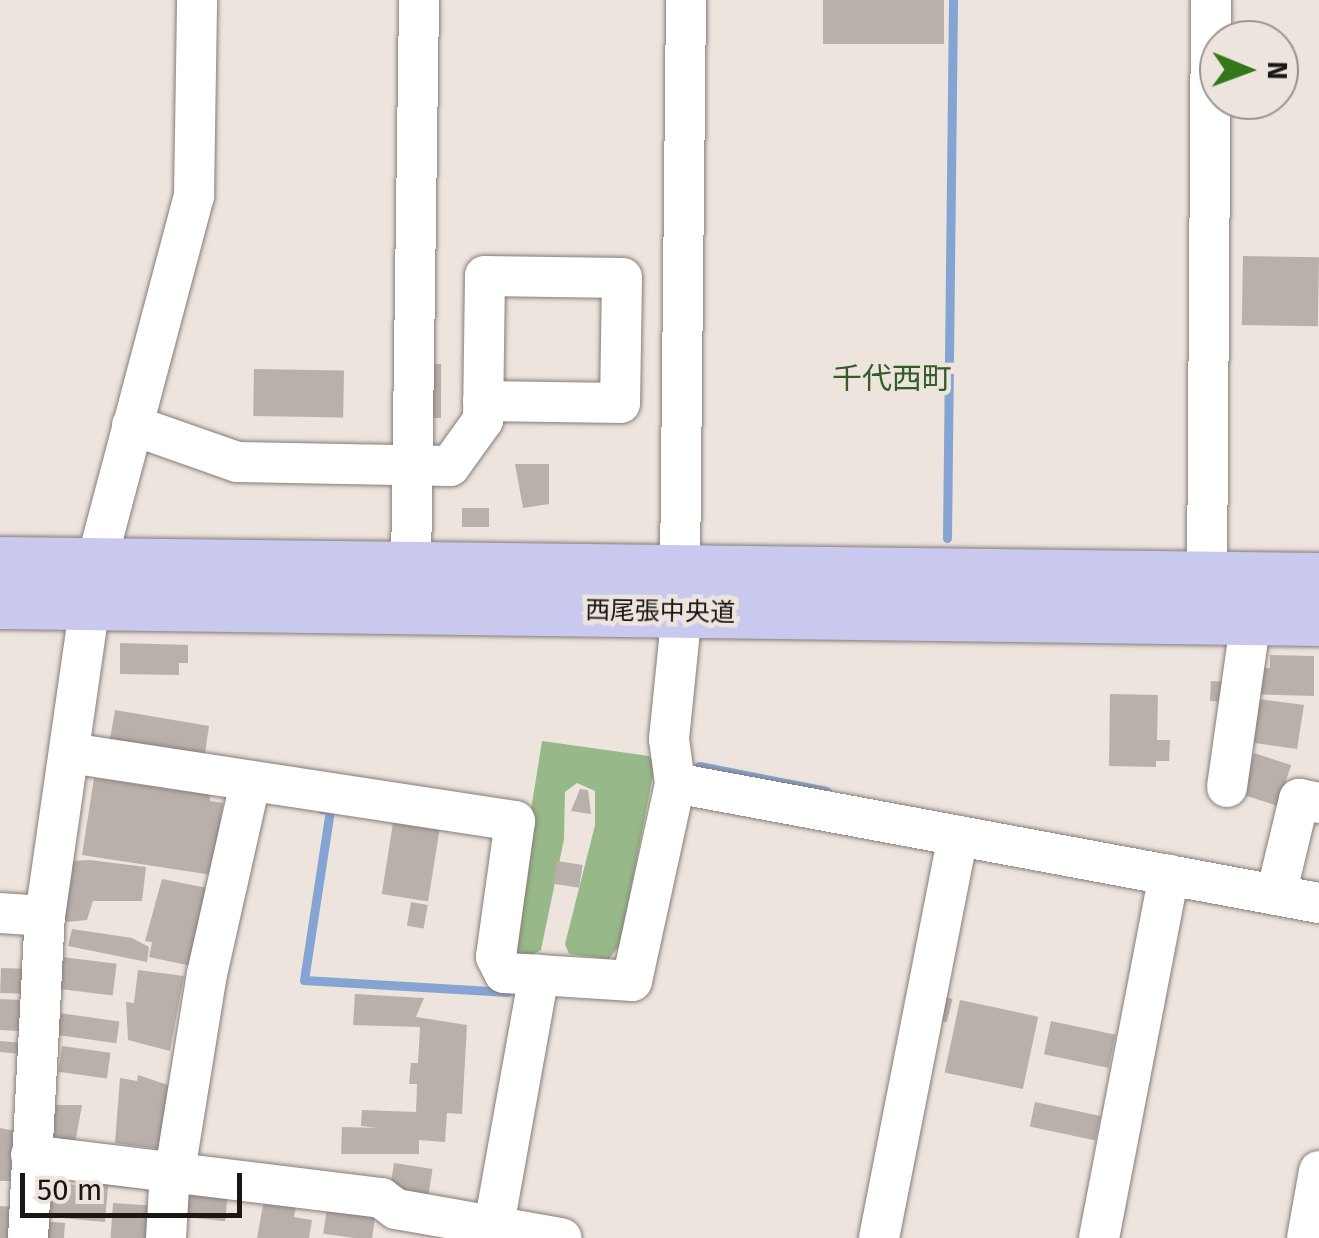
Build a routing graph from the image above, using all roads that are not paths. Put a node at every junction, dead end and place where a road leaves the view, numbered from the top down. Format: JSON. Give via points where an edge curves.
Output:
{"nodes":[{"id":1,"x":197,"y":0,"type":"edge"},
{"id":2,"x":418,"y":0,"type":"edge"},
{"id":3,"x":686,"y":0,"type":"edge"},
{"id":4,"x":1211,"y":0,"type":"edge"},
{"id":5,"x":483,"y":401,"type":"junction"},
{"id":6,"x":132,"y":425,"type":"junction"},
{"id":7,"x":412,"y":466,"type":"junction"},
{"id":8,"x":0,"y":563,"type":"edge"},
{"id":9,"x":411,"y":568,"type":"junction"},
{"id":10,"x":1207,"y":578,"type":"junction"},
{"id":11,"x":1319,"y":579,"type":"edge"},
{"id":12,"x":94,"y":584,"type":"junction"},
{"id":13,"x":681,"y":592,"type":"junction"},
{"id":14,"x":0,"y":604,"type":"edge"},
{"id":15,"x":1251,"y":620,"type":"junction"},
{"id":16,"x":1319,"y":620,"type":"edge"},
{"id":17,"x":70,"y":753,"type":"junction"},
{"id":18,"x":250,"y":783,"type":"junction"},
{"id":19,"x":675,"y":784,"type":"junction"},
{"id":20,"x":1227,"y":787,"type":"dead end"},
{"id":21,"x":1319,"y":804,"type":"edge"},
{"id":22,"x":958,"y":836,"type":"junction"},
{"id":23,"x":1169,"y":875,"type":"junction"},
{"id":24,"x":1276,"y":895,"type":"junction"},
{"id":25,"x":1319,"y":903,"type":"edge"},
{"id":26,"x":0,"y":913,"type":"edge"},
{"id":27,"x":46,"y":916,"type":"junction"},
{"id":28,"x":539,"y":975,"type":"junction"},
{"id":29,"x":32,"y":1154,"type":"junction"},
{"id":30,"x":173,"y":1170,"type":"junction"},
{"id":31,"x":1319,"y":1171,"type":"edge"},
{"id":32,"x":393,"y":1224,"type":"edge"},
{"id":33,"x":494,"y":1225,"type":"junction"},
{"id":34,"x":28,"y":1238,"type":"edge"},
{"id":35,"x":166,"y":1238,"type":"edge"},
{"id":36,"x":561,"y":1238,"type":"edge"},
{"id":37,"x":878,"y":1238,"type":"edge"},
{"id":38,"x":1099,"y":1238,"type":"edge"},
{"id":39,"x":1307,"y":1238,"type":"edge"}],
"edges":[{"from":1,"to":6,"type":"street","via":[[194,196]]},
{"from":2,"to":7,"type":"street"},
{"from":3,"to":13,"type":"street"},
{"from":4,"to":10,"type":"street"},
{"from":5,"to":5,"type":"street","via":[[620,403],[622,278],[485,276]]},
{"from":5,"to":7,"type":"street","via":[[483,420],[450,466]]},
{"from":6,"to":7,"type":"street","via":[[238,462]]},
{"from":6,"to":12,"type":"street"},
{"from":7,"to":9,"type":"street"},
{"from":8,"to":12,"type":"main road","name":"西尾張中央道"},
{"from":9,"to":12,"type":"main road","name":"西尾張中央道"},
{"from":9,"to":13,"type":"main road","name":"西尾張中央道"},
{"from":10,"to":11,"type":"main road","name":"西尾張中央道"},
{"from":10,"to":13,"type":"main road","name":"西尾張中央道"},
{"from":12,"to":13,"type":"main road","name":"西尾張中央道"},
{"from":12,"to":14,"type":"main road","name":"西尾張中央道"},
{"from":12,"to":17,"type":"street"},
{"from":13,"to":15,"type":"main road","name":"西尾張中央道"},
{"from":13,"to":19,"type":"street","via":[[668,739]]},
{"from":15,"to":16,"type":"main road","name":"西尾張中央道"},
{"from":15,"to":20,"type":"street"},
{"from":17,"to":18,"type":"street"},
{"from":17,"to":27,"type":"street"},
{"from":18,"to":28,"type":"street","via":[[515,822],[496,957],[504,973]]},
{"from":18,"to":30,"type":"street"},
{"from":19,"to":22,"type":"street"},
{"from":19,"to":28,"type":"street","via":[[632,981]]},
{"from":21,"to":24,"type":"street","via":[[1300,799]]},
{"from":22,"to":23,"type":"street"},
{"from":22,"to":37,"type":"street"},
{"from":23,"to":24,"type":"street"},
{"from":23,"to":38,"type":"street"},
{"from":24,"to":25,"type":"street"},
{"from":26,"to":27,"type":"street"},
{"from":27,"to":29,"type":"street"},
{"from":28,"to":33,"type":"street"},
{"from":29,"to":30,"type":"street"},
{"from":29,"to":34,"type":"street"},
{"from":30,"to":32,"type":"street","via":[[380,1198]]},
{"from":30,"to":35,"type":"street"},
{"from":31,"to":39,"type":"street"},
{"from":32,"to":33,"type":"street"},
{"from":33,"to":36,"type":"street"}]}
